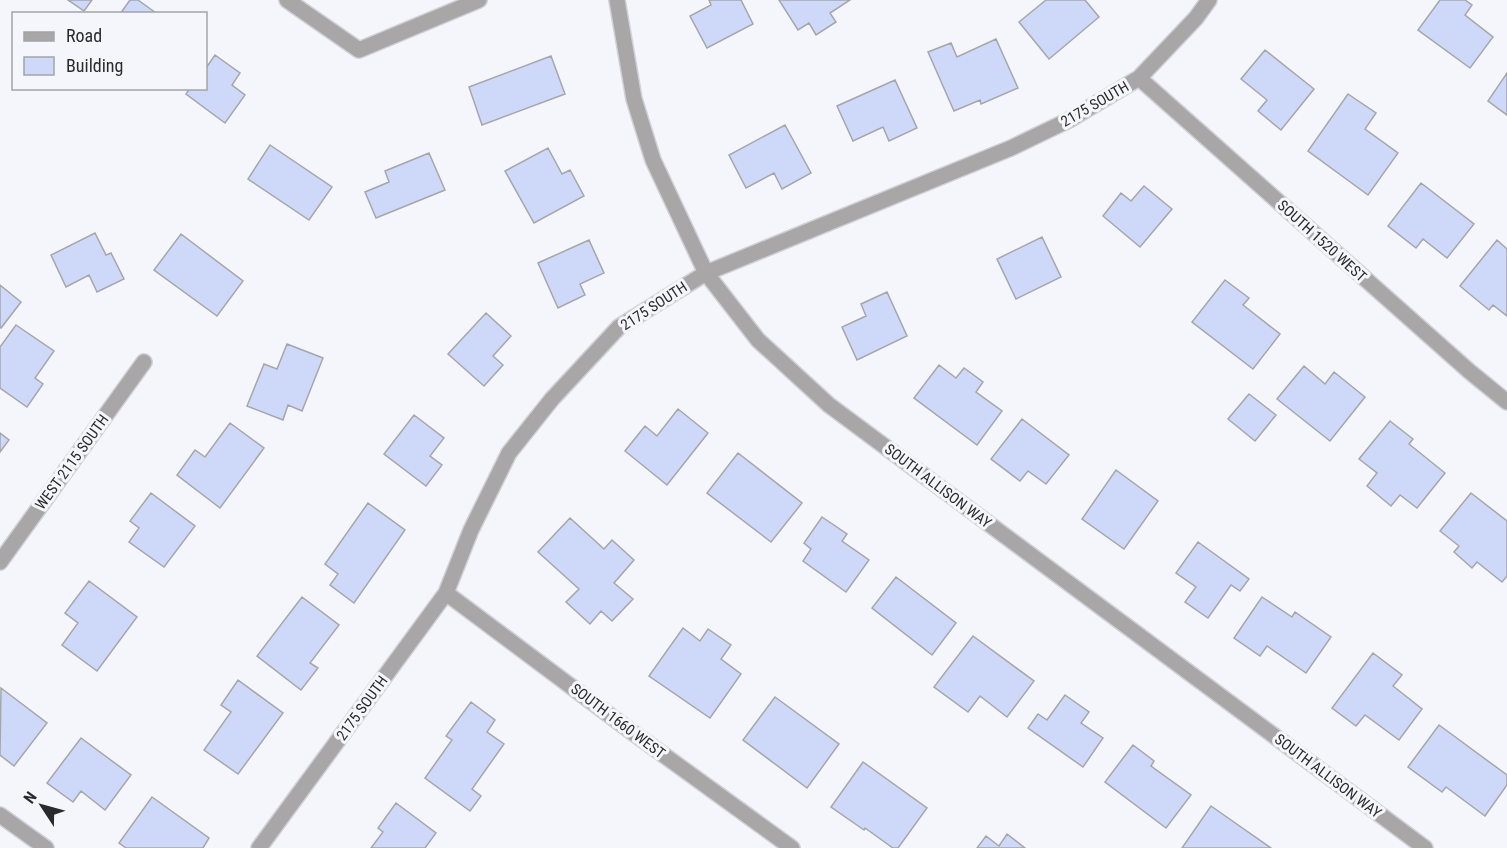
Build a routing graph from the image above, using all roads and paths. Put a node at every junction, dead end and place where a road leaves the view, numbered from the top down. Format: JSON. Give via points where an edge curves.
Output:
{"nodes":[{"id":1,"x":287,"y":0,"type":"edge"},
{"id":2,"x":479,"y":0,"type":"edge"},
{"id":3,"x":617,"y":0,"type":"edge"},
{"id":4,"x":1209,"y":0,"type":"edge"},
{"id":5,"x":1139,"y":78,"type":"junction"},
{"id":6,"x":706,"y":273,"type":"junction"},
{"id":7,"x":144,"y":362,"type":"dead end"},
{"id":8,"x":1507,"y":402,"type":"edge"},
{"id":9,"x":0,"y":562,"type":"edge"},
{"id":10,"x":446,"y":593,"type":"junction"},
{"id":11,"x":0,"y":815,"type":"edge"},
{"id":12,"x":46,"y":848,"type":"edge"},
{"id":13,"x":259,"y":848,"type":"edge"},
{"id":14,"x":792,"y":848,"type":"edge"},
{"id":15,"x":1425,"y":848,"type":"edge"}],
"edges":[{"from":1,"to":2,"type":"street","via":[[358,50]]},
{"from":3,"to":6,"type":"street","name":"SOUTH ALLISON WAY","via":[[634,99],[653,160]]},
{"from":4,"to":5,"type":"street","name":"2175 SOUTH"},
{"from":5,"to":6,"type":"street","name":"2175 SOUTH","via":[[1069,120],[1011,148]]},
{"from":5,"to":8,"type":"street","name":"SOUTH 1520 WEST"},
{"from":6,"to":10,"type":"street","name":"2175 SOUTH","via":[[619,327],[552,399],[509,453],[471,530]]},
{"from":6,"to":15,"type":"street","name":"SOUTH ALLISON WAY","via":[[758,340],[829,405]]},
{"from":7,"to":9,"type":"street","name":"WEST 2115 SOUTH"},
{"from":10,"to":13,"type":"street","name":"2175 SOUTH"},
{"from":10,"to":14,"type":"street","name":"SOUTH 1660 WEST"},
{"from":11,"to":12,"type":"street"}]}
